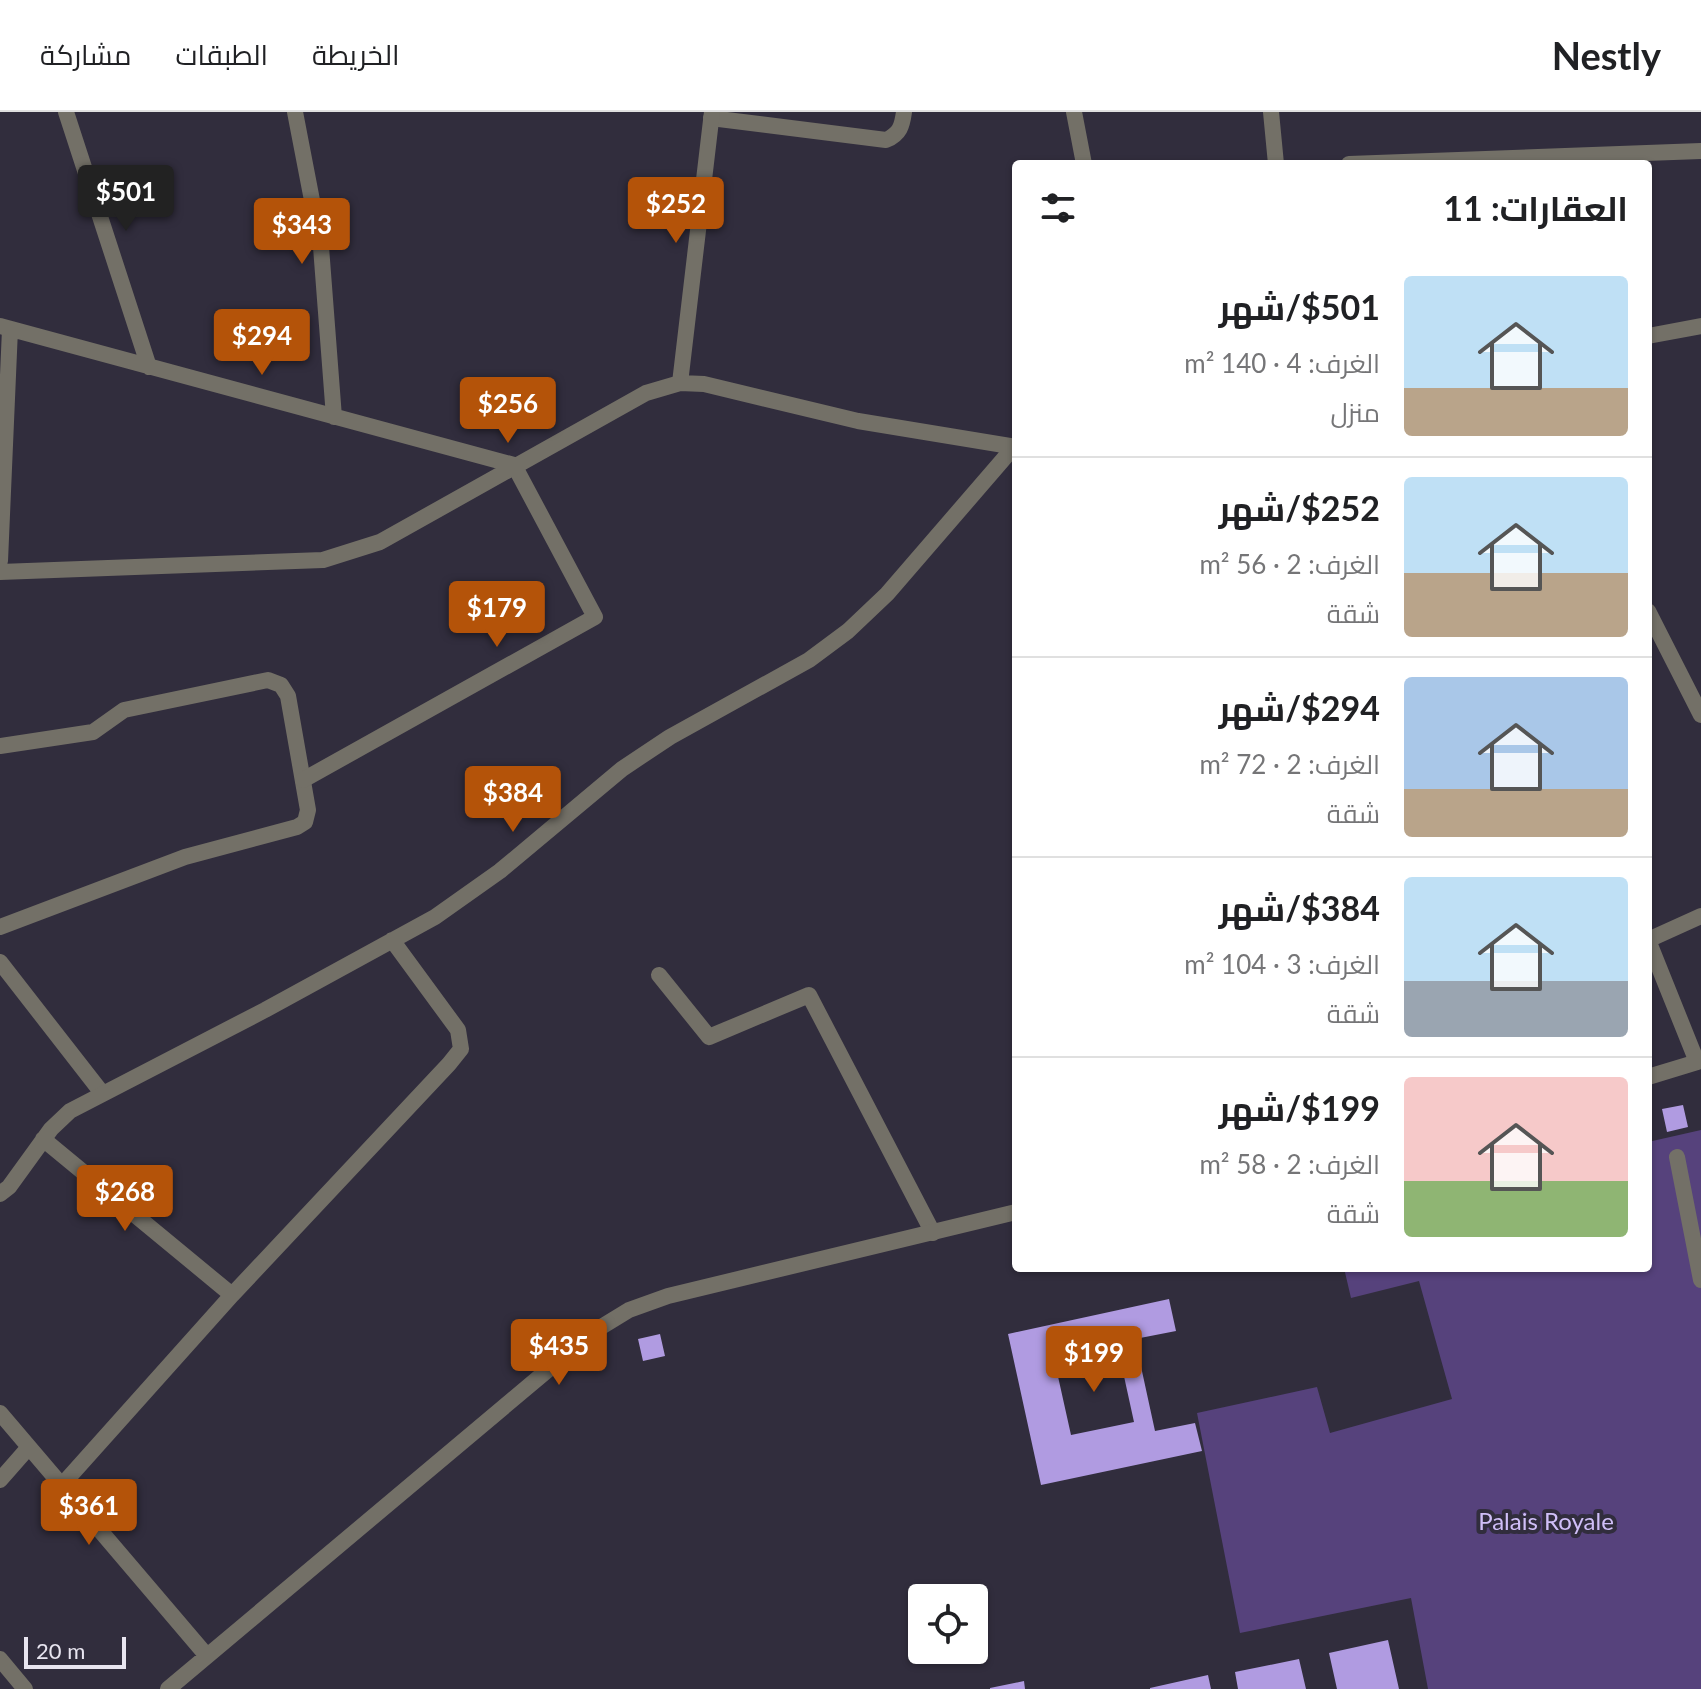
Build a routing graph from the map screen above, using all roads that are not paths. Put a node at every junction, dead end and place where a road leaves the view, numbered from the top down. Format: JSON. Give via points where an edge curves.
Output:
{"nodes":[{"id":1,"x":66,"y":112,"type":"edge"},
{"id":2,"x":295,"y":112,"type":"edge"},
{"id":3,"x":904,"y":112,"type":"edge"},
{"id":4,"x":1074,"y":112,"type":"edge"},
{"id":5,"x":1271,"y":112,"type":"edge"},
{"id":6,"x":711,"y":115,"type":"edge"},
{"id":7,"x":1701,"y":151,"type":"edge"},
{"id":8,"x":1083,"y":160,"type":"edge"},
{"id":9,"x":1276,"y":160,"type":"edge"},
{"id":10,"x":1457,"y":160,"type":"edge"},
{"id":11,"x":1701,"y":326,"type":"edge"},
{"id":12,"x":5,"y":328,"type":"edge"},
{"id":13,"x":1652,"y":335,"type":"edge"},
{"id":14,"x":149,"y":367,"type":"junction"},
{"id":15,"x":680,"y":383,"type":"junction"},
{"id":16,"x":334,"y":417,"type":"junction"},
{"id":17,"x":1012,"y":447,"type":"edge"},
{"id":18,"x":1012,"y":450,"type":"edge"},
{"id":19,"x":514,"y":465,"type":"junction"},
{"id":20,"x":0,"y":561,"type":"edge"},
{"id":21,"x":0,"y":572,"type":"edge"},
{"id":22,"x":1652,"y":619,"type":"edge"},
{"id":23,"x":1701,"y":715,"type":"edge"},
{"id":24,"x":0,"y":746,"type":"edge"},
{"id":25,"x":303,"y":780,"type":"junction"},
{"id":26,"x":1701,"y":916,"type":"edge"},
{"id":27,"x":0,"y":927,"type":"edge"},
{"id":28,"x":1652,"y":938,"type":"edge"},
{"id":29,"x":392,"y":940,"type":"junction"},
{"id":30,"x":1652,"y":949,"type":"edge"},
{"id":31,"x":0,"y":962,"type":"edge"},
{"id":32,"x":659,"y":975,"type":"dead end"},
{"id":33,"x":1699,"y":1061,"type":"edge"},
{"id":34,"x":1652,"y":1076,"type":"edge"},
{"id":35,"x":102,"y":1093,"type":"junction"},
{"id":36,"x":43,"y":1139,"type":"junction"},
{"id":37,"x":1677,"y":1157,"type":"dead end"},
{"id":38,"x":0,"y":1194,"type":"edge"},
{"id":39,"x":1012,"y":1213,"type":"edge"},
{"id":40,"x":933,"y":1233,"type":"junction"},
{"id":41,"x":1701,"y":1280,"type":"edge"},
{"id":42,"x":232,"y":1295,"type":"junction"},
{"id":43,"x":0,"y":1413,"type":"edge"},
{"id":44,"x":29,"y":1447,"type":"junction"},
{"id":45,"x":0,"y":1480,"type":"edge"},
{"id":46,"x":62,"y":1485,"type":"junction"},
{"id":47,"x":207,"y":1656,"type":"junction"},
{"id":48,"x":0,"y":1659,"type":"edge"},
{"id":49,"x":25,"y":1689,"type":"edge"},
{"id":50,"x":168,"y":1689,"type":"edge"}],
"edges":[{"from":1,"to":14,"type":"street"},
{"from":2,"to":16,"type":"street","via":[[321,247]]},
{"from":3,"to":6,"type":"street","via":[[899,131],[886,140]]},
{"from":4,"to":8,"type":"street"},
{"from":5,"to":9,"type":"street"},
{"from":6,"to":15,"type":"street"},
{"from":7,"to":10,"type":"street"},
{"from":11,"to":13,"type":"street"},
{"from":12,"to":14,"type":"street"},
{"from":12,"to":20,"type":"street"},
{"from":14,"to":16,"type":"street"},
{"from":15,"to":17,"type":"street"},
{"from":15,"to":19,"type":"street","via":[[646,393]]},
{"from":16,"to":19,"type":"street"},
{"from":18,"to":29,"type":"street","via":[[848,631],[809,660],[622,769],[500,871]]},
{"from":19,"to":21,"type":"street","via":[[380,542],[323,560]]},
{"from":19,"to":25,"type":"street","via":[[595,617]]},
{"from":22,"to":23,"type":"street"},
{"from":24,"to":25,"type":"street","via":[[93,732],[124,710],[268,680],[281,685],[288,696]]},
{"from":25,"to":27,"type":"street","via":[[308,810],[305,822],[297,827],[185,857]]},
{"from":26,"to":28,"type":"street"},
{"from":29,"to":35,"type":"street"},
{"from":29,"to":42,"type":"street","via":[[458,1030],[461,1049]]},
{"from":30,"to":33,"type":"street"},
{"from":31,"to":35,"type":"street"},
{"from":32,"to":40,"type":"street","via":[[709,1037],[809,995]]},
{"from":33,"to":34,"type":"street"},
{"from":35,"to":36,"type":"street","via":[[70,1111]]},
{"from":36,"to":38,"type":"street"},
{"from":36,"to":42,"type":"street"},
{"from":37,"to":41,"type":"street"},
{"from":39,"to":40,"type":"street"},
{"from":40,"to":47,"type":"street","via":[[629,1310],[593,1332]]},
{"from":42,"to":46,"type":"street"},
{"from":43,"to":44,"type":"street"},
{"from":44,"to":45,"type":"street"},
{"from":44,"to":46,"type":"street"},
{"from":46,"to":47,"type":"street"},
{"from":47,"to":50,"type":"street"},
{"from":48,"to":49,"type":"street"}]}
